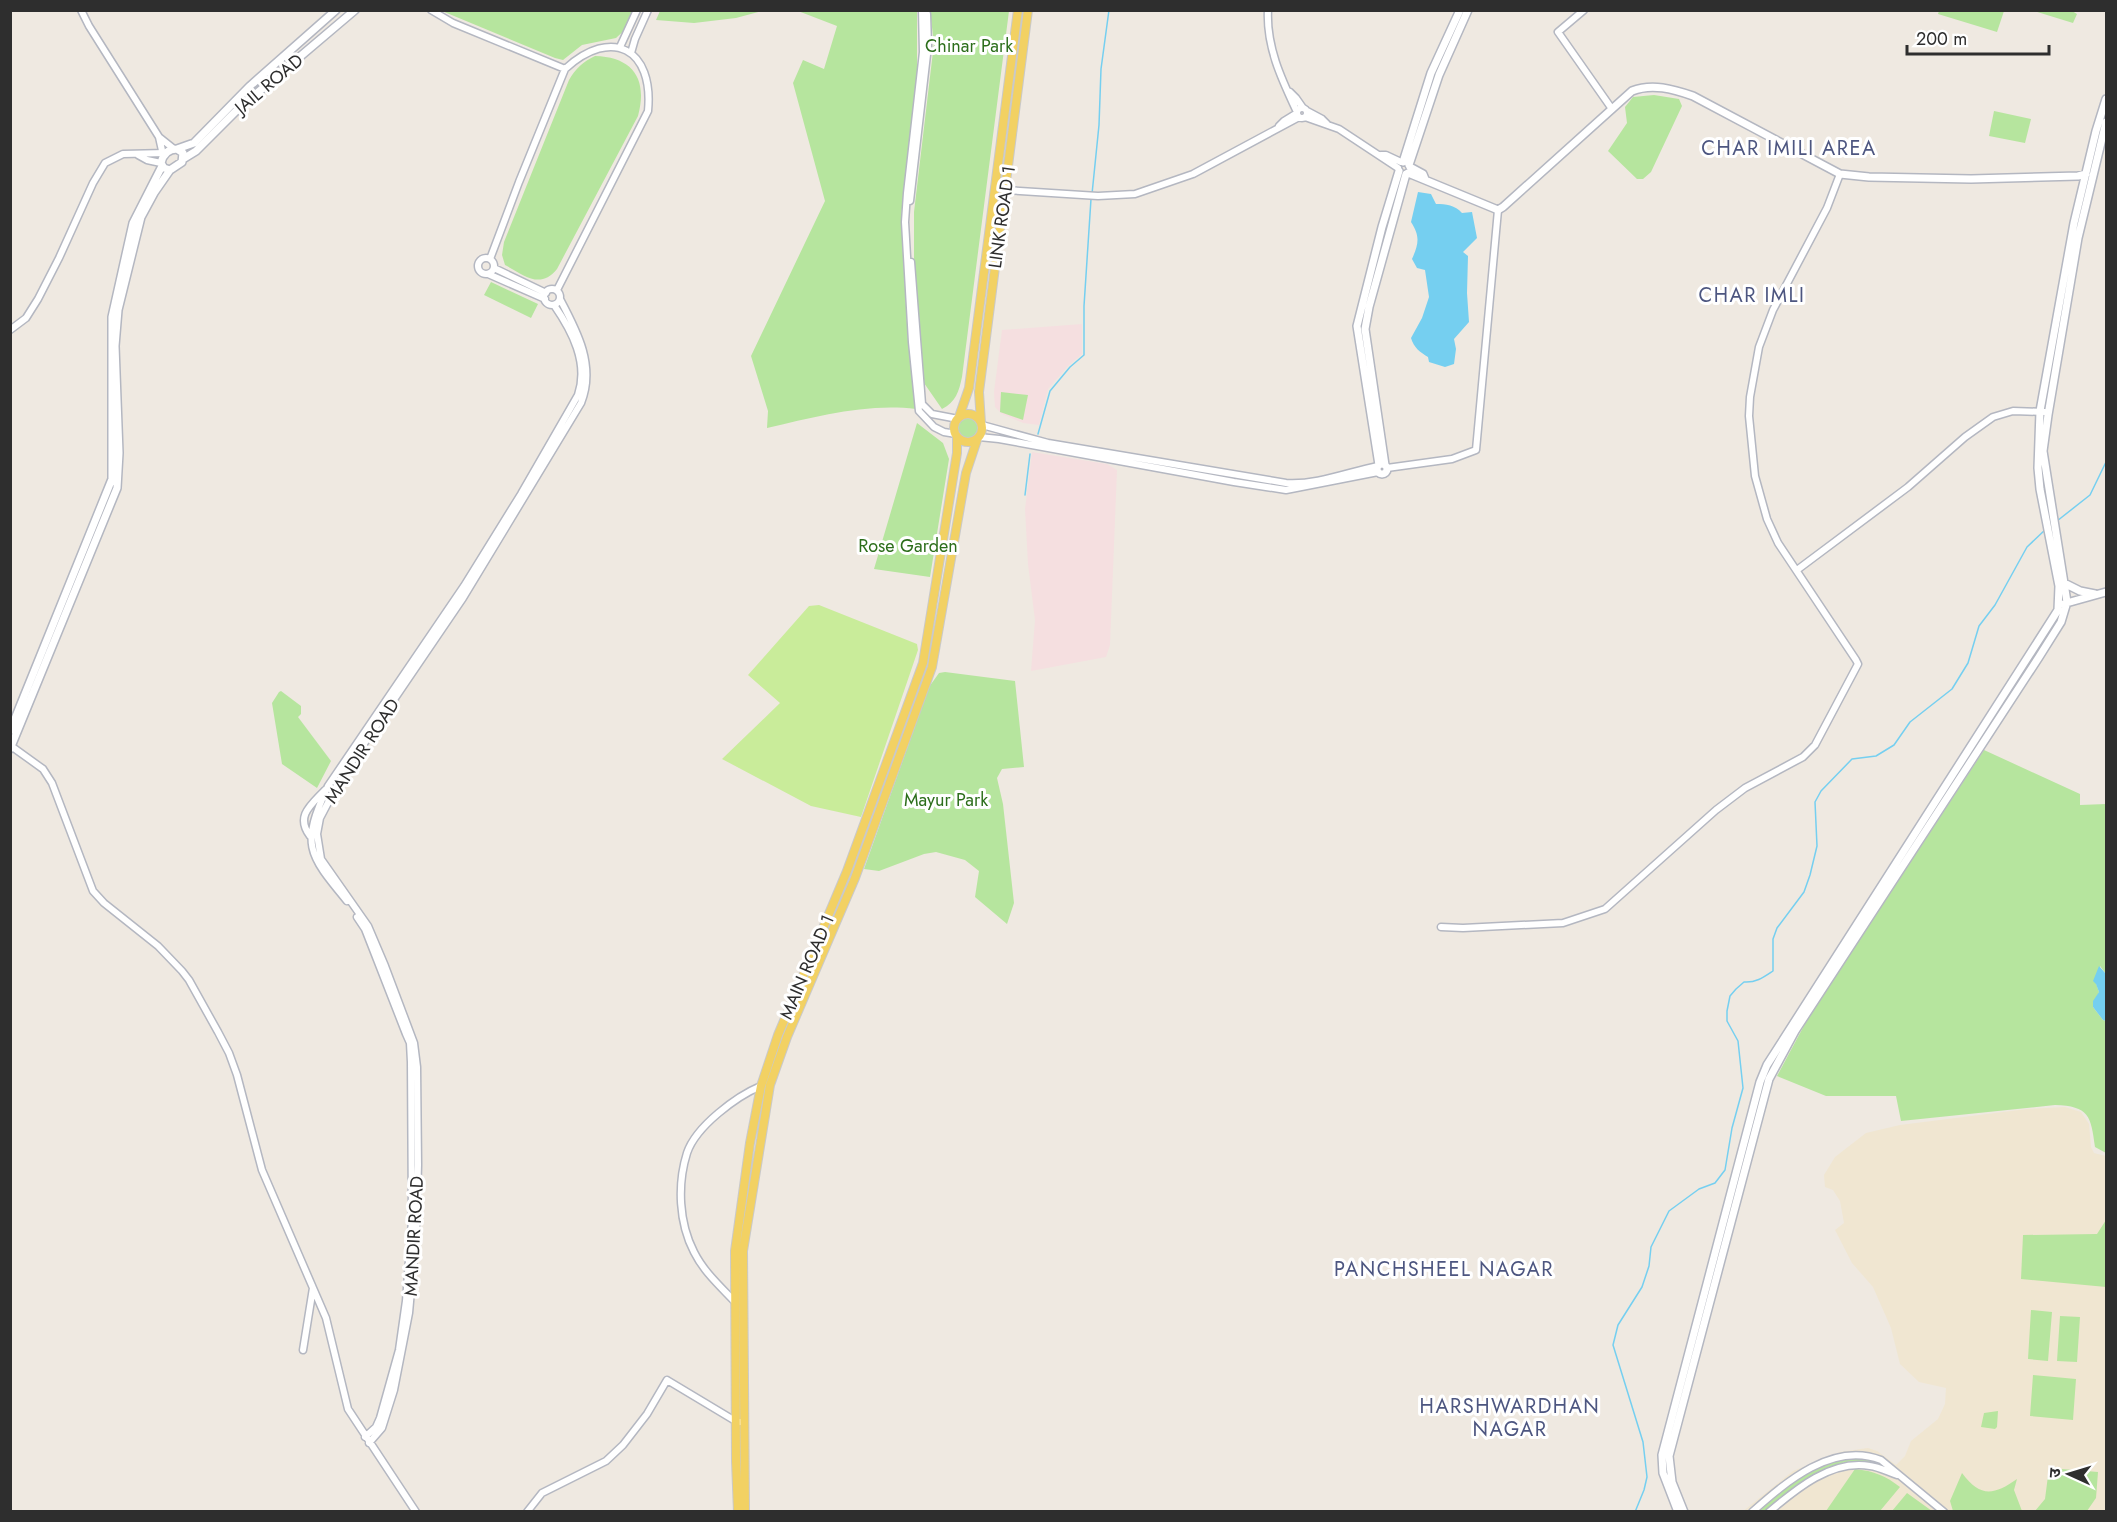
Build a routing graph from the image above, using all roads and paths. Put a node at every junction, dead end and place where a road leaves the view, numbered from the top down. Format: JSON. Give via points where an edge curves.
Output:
{"nodes":[{"id":1,"x":81,"y":10,"type":"edge"},
{"id":2,"x":336,"y":10,"type":"edge"},
{"id":3,"x":355,"y":10,"type":"edge"},
{"id":4,"x":431,"y":10,"type":"edge"},
{"id":5,"x":637,"y":10,"type":"edge"},
{"id":6,"x":648,"y":10,"type":"edge"},
{"id":7,"x":924,"y":10,"type":"edge"},
{"id":8,"x":1018,"y":10,"type":"edge"},
{"id":9,"x":1028,"y":10,"type":"edge"},
{"id":10,"x":1269,"y":10,"type":"edge"},
{"id":11,"x":1460,"y":10,"type":"edge"},
{"id":12,"x":1468,"y":10,"type":"edge"},
{"id":13,"x":1584,"y":10,"type":"edge"},
{"id":14,"x":620,"y":47,"type":"junction"},
{"id":15,"x":631,"y":53,"type":"junction"},
{"id":16,"x":565,"y":69,"type":"junction"},
{"id":17,"x":2106,"y":99,"type":"edge"},
{"id":18,"x":1612,"y":109,"type":"junction"},
{"id":19,"x":1301,"y":113,"type":"junction"},
{"id":20,"x":2106,"y":122,"type":"edge"},
{"id":21,"x":1416,"y":135,"type":"junction"},
{"id":22,"x":159,"y":137,"type":"junction"},
{"id":23,"x":176,"y":149,"type":"junction"},
{"id":24,"x":138,"y":155,"type":"junction"},
{"id":25,"x":163,"y":158,"type":"junction"},
{"id":26,"x":183,"y":159,"type":"junction"},
{"id":27,"x":1404,"y":168,"type":"junction"},
{"id":28,"x":170,"y":170,"type":"junction"},
{"id":29,"x":1840,"y":174,"type":"junction"},
{"id":30,"x":2086,"y":177,"type":"junction"},
{"id":31,"x":1005,"y":190,"type":"junction"},
{"id":32,"x":1498,"y":210,"type":"junction"},
{"id":33,"x":490,"y":259,"type":"junction"},
{"id":34,"x":494,"y":268,"type":"junction"},
{"id":35,"x":488,"y":274,"type":"junction"},
{"id":36,"x":557,"y":291,"type":"junction"},
{"id":37,"x":545,"y":296,"type":"junction"},
{"id":38,"x":560,"y":299,"type":"junction"},
{"id":39,"x":554,"y":305,"type":"junction"},
{"id":40,"x":10,"y":330,"type":"edge"},
{"id":41,"x":2044,"y":412,"type":"junction"},
{"id":42,"x":959,"y":418,"type":"junction"},
{"id":43,"x":981,"y":424,"type":"junction"},
{"id":44,"x":956,"y":436,"type":"junction"},
{"id":45,"x":978,"y":439,"type":"junction"},
{"id":46,"x":1381,"y":467,"type":"junction"},
{"id":47,"x":501,"y":532,"type":"junction"},
{"id":48,"x":2052,"y":534,"type":"junction"},
{"id":49,"x":1797,"y":570,"type":"junction"},
{"id":50,"x":2064,"y":583,"type":"junction"},
{"id":51,"x":2103,"y":593,"type":"edge"},
{"id":52,"x":2063,"y":604,"type":"junction"},
{"id":53,"x":10,"y":731,"type":"edge"},
{"id":54,"x":11,"y":748,"type":"edge"},
{"id":55,"x":840,"y":888,"type":"junction"},
{"id":56,"x":848,"y":895,"type":"junction"},
{"id":57,"x":1441,"y":927,"type":"dead end"},
{"id":58,"x":1810,"y":1003,"type":"junction"},
{"id":59,"x":761,"y":1086,"type":"junction"},
{"id":60,"x":313,"y":1288,"type":"junction"},
{"id":61,"x":735,"y":1302,"type":"junction"},
{"id":62,"x":303,"y":1350,"type":"dead end"},
{"id":63,"x":741,"y":1422,"type":"junction"},
{"id":64,"x":367,"y":1440,"type":"junction"},
{"id":65,"x":1900,"y":1476,"type":"junction"},
{"id":66,"x":416,"y":1512,"type":"edge"},
{"id":67,"x":527,"y":1512,"type":"edge"},
{"id":68,"x":738,"y":1512,"type":"edge"},
{"id":69,"x":745,"y":1512,"type":"edge"},
{"id":70,"x":1678,"y":1512,"type":"edge"},
{"id":71,"x":1684,"y":1512,"type":"edge"},
{"id":72,"x":1752,"y":1512,"type":"edge"},
{"id":73,"x":1769,"y":1512,"type":"edge"},
{"id":74,"x":1944,"y":1512,"type":"edge"}],
"edges":[{"from":1,"to":22,"type":"street"},
{"from":2,"to":23,"type":"main road","name":"JAIL ROAD","via":[[250,86],[194,143]]},
{"from":3,"to":26,"type":"main road","name":"JAIL ROAD"},
{"from":4,"to":16,"type":"street","via":[[453,23]]},
{"from":5,"to":14,"type":"street"},
{"from":6,"to":15,"type":"street"},
{"from":7,"to":42,"type":"street","via":[[928,45],[909,214],[919,374],[927,411]]},
{"from":7,"to":44,"type":"street","via":[[905,222],[916,401],[921,414],[934,427]]},
{"from":8,"to":42,"type":"main road","name":"LINK ROAD 1","via":[[969,388]]},
{"from":9,"to":31,"type":"main road","name":"LINK ROAD 1"},
{"from":10,"to":19,"type":"street","via":[[1270,40],[1278,71]]},
{"from":11,"to":21,"type":"main road","via":[[1431,73]]},
{"from":12,"to":21,"type":"main road"},
{"from":13,"to":18,"type":"street","via":[[1558,34]]},
{"from":14,"to":15,"type":"street"},
{"from":14,"to":16,"type":"street","via":[[594,49]]},
{"from":15,"to":36,"type":"street","via":[[647,79],[648,111]]},
{"from":16,"to":33,"type":"street"},
{"from":17,"to":30,"type":"main road"},
{"from":18,"to":29,"type":"main road","via":[[1637,89],[1674,90],[1693,96]]},
{"from":18,"to":32,"type":"main road"},
{"from":19,"to":27,"type":"street","via":[[1322,118],[1327,125]]},
{"from":19,"to":31,"type":"street","via":[[1193,174],[1135,194],[1084,196]]},
{"from":20,"to":30,"type":"main road"},
{"from":21,"to":27,"type":"main road"},
{"from":22,"to":23,"type":"street"},
{"from":22,"to":25,"type":"street"},
{"from":23,"to":25,"type":"main road","name":"JAIL ROAD"},
{"from":23,"to":26,"type":"main road","via":[[183,153]]},
{"from":24,"to":25,"type":"street","via":[[147,160]]},
{"from":24,"to":25,"type":"street","via":[[147,152]]},
{"from":24,"to":40,"type":"street","via":[[123,154],[105,163],[38,299],[26,318]]},
{"from":25,"to":28,"type":"main road"},
{"from":25,"to":53,"type":"main road","via":[[133,223],[112,317],[112,479]]},
{"from":26,"to":28,"type":"main road","name":"JAIL ROAD"},
{"from":27,"to":32,"type":"main road","via":[[1421,179]]},
{"from":27,"to":46,"type":"main road","via":[[1365,329]]},
{"from":28,"to":54,"type":"main road","name":"JAIL ROAD","via":[[141,217],[118,310],[117,488]]},
{"from":29,"to":30,"type":"main road","via":[[1971,179]]},
{"from":29,"to":49,"type":"street","via":[[1818,226],[1773,310],[1759,347],[1750,397],[1751,444],[1761,501],[1779,543]]},
{"from":30,"to":41,"type":"main road","via":[[2079,238]]},
{"from":31,"to":43,"type":"main road","name":"LINK ROAD 1","via":[[979,392]]},
{"from":32,"to":46,"type":"street","via":[[1476,450],[1452,459]]},
{"from":33,"to":34,"type":"street"},
{"from":33,"to":35,"type":"street","via":[[482,258],[478,265]]},
{"from":34,"to":35,"type":"street"},
{"from":34,"to":37,"type":"street"},
{"from":35,"to":37,"type":"street"},
{"from":36,"to":37,"type":"street","via":[[551,289]]},
{"from":36,"to":38,"type":"street"},
{"from":37,"to":39,"type":"street","via":[[548,304]]},
{"from":38,"to":39,"type":"street"},
{"from":38,"to":47,"type":"street","name":"MANDIR ROAD","via":[[584,354],[584,394]]},
{"from":39,"to":47,"type":"street","name":"MANDIR ROAD","via":[[575,340],[581,367],[580,391]]},
{"from":41,"to":48,"type":"main road","via":[[2043,457]]},
{"from":41,"to":49,"type":"street","via":[[2013,411],[1993,417]]},
{"from":42,"to":43,"type":"main road","via":[[970,414]]},
{"from":42,"to":44,"type":"main road","name":"LINK ROAD 1","via":[[954,426]]},
{"from":43,"to":45,"type":"main road","name":"LINK ROAD 1"},
{"from":43,"to":46,"type":"street","via":[[1048,443],[1286,483]]},
{"from":44,"to":45,"type":"main road","via":[[965,443]]},
{"from":44,"to":55,"type":"main road","name":"MAIN ROAD 1","via":[[957,453],[923,663]]},
{"from":45,"to":46,"type":"street","via":[[999,439],[1286,490]]},
{"from":45,"to":56,"type":"main road","name":"MAIN ROAD 1","via":[[966,473],[932,667]]},
{"from":47,"to":64,"type":"street","name":"MANDIR ROAD","via":[[328,786],[313,821],[311,837],[317,860],[364,929],[411,1053],[412,1220],[406,1301],[399,1350],[380,1418]]},
{"from":47,"to":64,"type":"street","name":"MANDIR ROAD","via":[[429,650],[342,776],[320,818],[317,834],[321,859],[368,926],[401,1006],[416,1057],[418,1165],[410,1313],[382,1428]]},
{"from":48,"to":50,"type":"main road"},
{"from":48,"to":52,"type":"main road"},
{"from":49,"to":57,"type":"street","via":[[1858,664],[1815,745],[1803,757],[1745,788],[1716,810],[1605,909],[1563,923]]},
{"from":50,"to":51,"type":"main road","via":[[2080,591]]},
{"from":50,"to":52,"type":"main road"},
{"from":51,"to":52,"type":"main road"},
{"from":52,"to":58,"type":"main road"},
{"from":54,"to":60,"type":"street","via":[[43,769],[52,783],[93,891],[158,946],[189,980],[229,1053],[262,1170]]},
{"from":55,"to":56,"type":"main road"},
{"from":55,"to":59,"type":"main road","name":"MAIN ROAD 1","via":[[778,1035]]},
{"from":56,"to":63,"type":"main road","name":"MAIN ROAD 1","via":[[770,1085],[743,1251]]},
{"from":58,"to":70,"type":"main road","via":[[1772,1056],[1760,1082],[1662,1455],[1663,1473]]},
{"from":58,"to":71,"type":"main road","via":[[1768,1079],[1669,1456],[1672,1482]]},
{"from":59,"to":61,"type":"main road","name":"MAIN ROAD 1","via":[[740,1209]]},
{"from":59,"to":61,"type":"street","via":[[729,1104],[695,1140],[688,1151],[681,1188],[685,1227],[694,1254],[706,1273]]},
{"from":60,"to":62,"type":"street"},
{"from":60,"to":64,"type":"street","via":[[326,1318],[348,1409]]},
{"from":61,"to":63,"type":"main road","name":"MAIN ROAD 1"},
{"from":63,"to":67,"type":"street","via":[[667,1380],[631,1436],[606,1461],[542,1493]]},
{"from":63,"to":68,"type":"main road","name":"MAIN ROAD 1","via":[[736,1461]]},
{"from":63,"to":69,"type":"main road","name":"MAIN ROAD 1"},
{"from":64,"to":66,"type":"street"},
{"from":65,"to":72,"type":"street","via":[[1869,1455],[1836,1458],[1816,1465],[1781,1487]]},
{"from":65,"to":73,"type":"street","via":[[1857,1464],[1839,1468],[1791,1493]]},
{"from":65,"to":74,"type":"street"}]}
